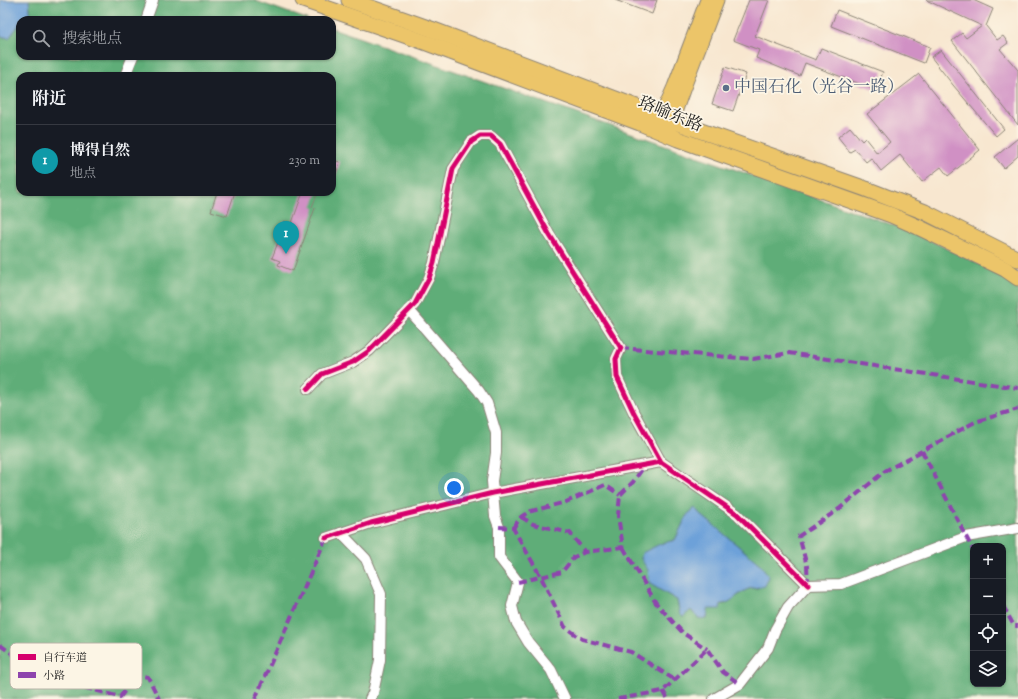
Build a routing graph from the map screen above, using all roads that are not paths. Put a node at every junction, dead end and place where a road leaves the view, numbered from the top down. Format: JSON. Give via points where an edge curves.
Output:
{"nodes":[{"id":1,"x":153,"y":0,"type":"edge"},
{"id":2,"x":303,"y":0,"type":"edge"},
{"id":3,"x":349,"y":0,"type":"edge"},
{"id":4,"x":707,"y":0,"type":"edge"},
{"id":5,"x":717,"y":0,"type":"edge"},
{"id":6,"x":147,"y":16,"type":"edge"},
{"id":7,"x":131,"y":60,"type":"edge"},
{"id":8,"x":127,"y":72,"type":"edge"},
{"id":9,"x":664,"y":125,"type":"junction"},
{"id":10,"x":1018,"y":259,"type":"edge"},
{"id":11,"x":1018,"y":278,"type":"edge"},
{"id":12,"x":409,"y":310,"type":"junction"},
{"id":13,"x":308,"y":389,"type":"dead end"},
{"id":14,"x":661,"y":462,"type":"junction"},
{"id":15,"x":493,"y":493,"type":"junction"},
{"id":16,"x":1018,"y":528,"type":"edge"},
{"id":17,"x":341,"y":533,"type":"junction"},
{"id":18,"x":326,"y":538,"type":"dead end"},
{"id":19,"x":808,"y":585,"type":"junction"},
{"id":20,"x":370,"y":699,"type":"edge"},
{"id":21,"x":565,"y":699,"type":"edge"},
{"id":22,"x":714,"y":699,"type":"edge"}],
"edges":[{"from":1,"to":6,"type":"street"},
{"from":2,"to":9,"type":"highway","name":"珞喻东路","via":[[575,98]]},
{"from":3,"to":9,"type":"highway","name":"珞喻东路","via":[[431,29]]},
{"from":4,"to":9,"type":"main road","via":[[674,86]]},
{"from":5,"to":9,"type":"main road"},
{"from":7,"to":8,"type":"street"},
{"from":9,"to":10,"type":"highway","name":"珞喻东路","via":[[831,176],[925,212]]},
{"from":9,"to":11,"type":"highway","name":"珞喻东路","via":[[891,215],[1005,269]]},
{"from":12,"to":13,"type":"street","via":[[369,352],[353,362],[322,374]]},
{"from":12,"to":14,"type":"street","via":[[429,278],[434,263],[453,169],[471,142],[480,136],[491,136],[500,144],[549,234],[621,348],[616,358],[617,377]]},
{"from":12,"to":15,"type":"street","via":[[479,391],[486,403],[496,433]]},
{"from":14,"to":15,"type":"street"},
{"from":14,"to":19,"type":"street","via":[[737,514]]},
{"from":15,"to":17,"type":"street"},
{"from":15,"to":21,"type":"street","via":[[495,516],[499,527],[499,557],[518,582],[512,606],[516,622],[528,642],[551,670]]},
{"from":16,"to":19,"type":"street","via":[[966,537],[841,584]]},
{"from":17,"to":18,"type":"street"},
{"from":17,"to":20,"type":"street","via":[[366,559],[381,594],[380,660]]},
{"from":19,"to":22,"type":"street","via":[[788,607],[768,648],[740,684]]}]}
